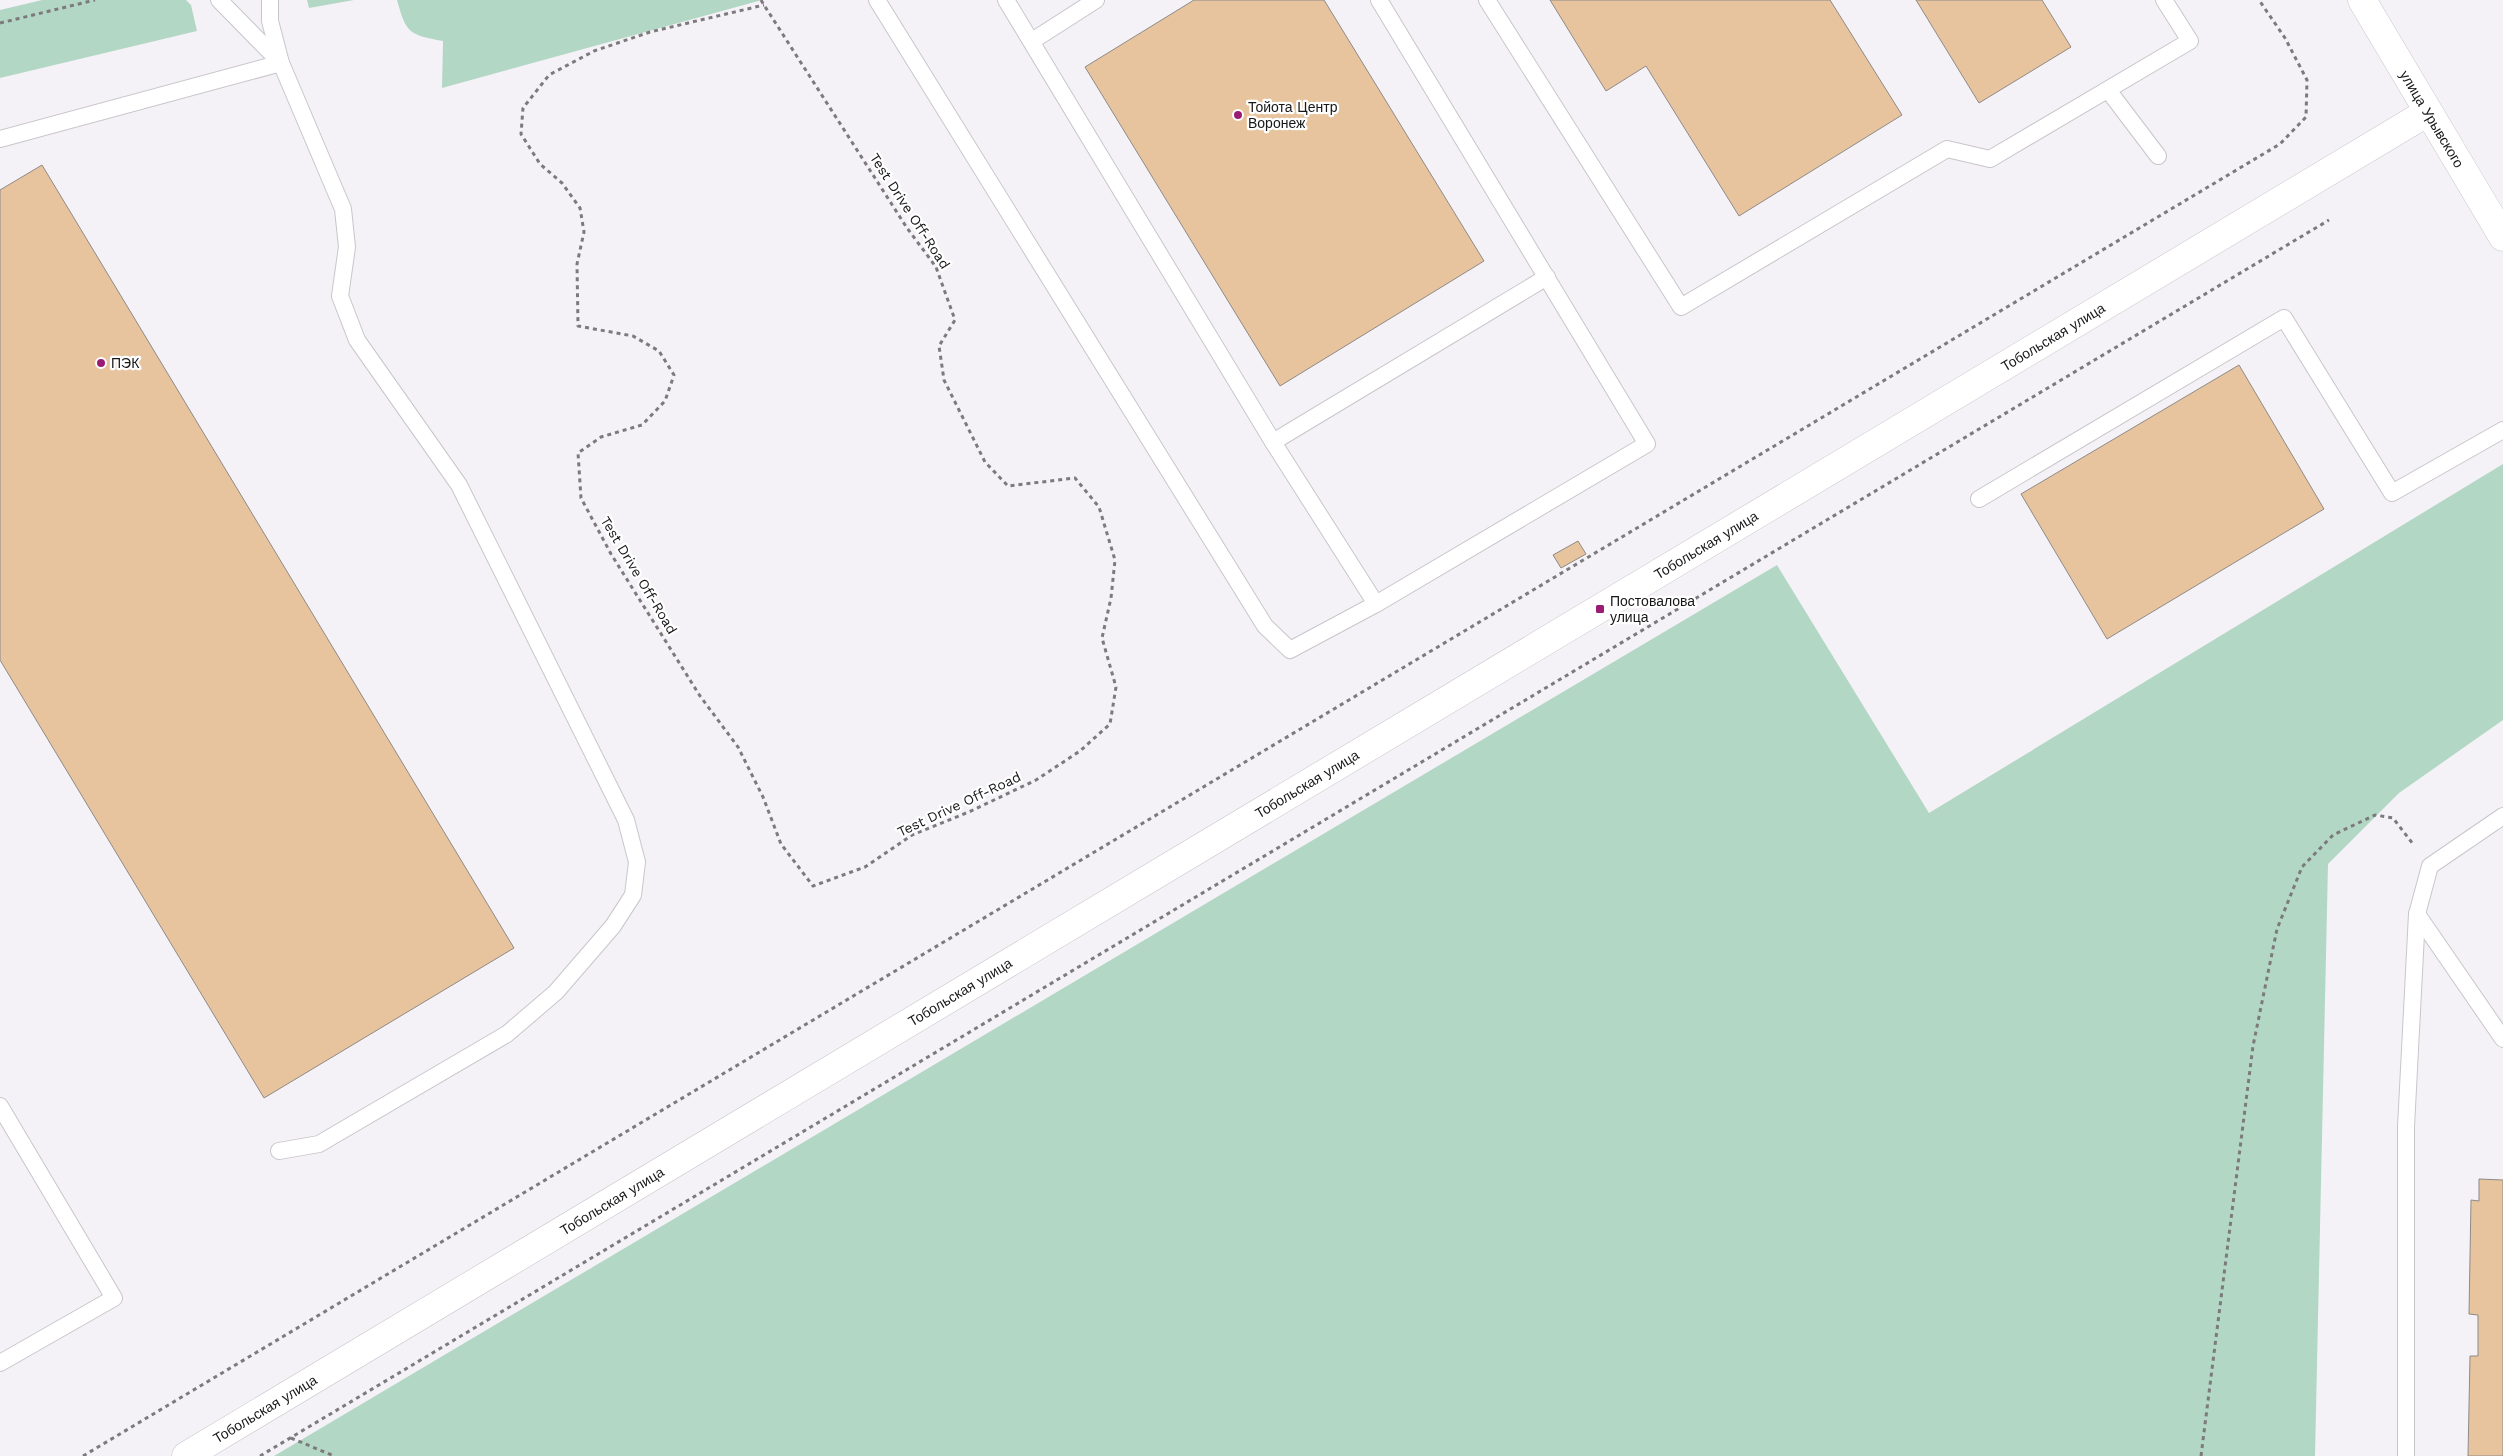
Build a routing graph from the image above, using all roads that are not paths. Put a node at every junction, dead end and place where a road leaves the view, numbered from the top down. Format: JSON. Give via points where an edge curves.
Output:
{"nodes":[{"id":1,"x":220,"y":0,"type":"edge"},
{"id":2,"x":270,"y":0,"type":"edge"},
{"id":3,"x":877,"y":0,"type":"edge"},
{"id":4,"x":1006,"y":0,"type":"edge"},
{"id":5,"x":1096,"y":0,"type":"edge"},
{"id":6,"x":1380,"y":0,"type":"edge"},
{"id":7,"x":1487,"y":0,"type":"edge"},
{"id":8,"x":2164,"y":0,"type":"edge"},
{"id":9,"x":2362,"y":0,"type":"edge"},
{"id":10,"x":1032,"y":41,"type":"junction"},
{"id":11,"x":281,"y":63,"type":"junction"},
{"id":12,"x":2108,"y":90,"type":"junction"},
{"id":13,"x":2428,"y":112,"type":"junction"},
{"id":14,"x":0,"y":139,"type":"edge"},
{"id":15,"x":2158,"y":156,"type":"dead end"},
{"id":16,"x":2503,"y":237,"type":"edge"},
{"id":17,"x":1547,"y":277,"type":"junction"},
{"id":18,"x":2503,"y":430,"type":"edge"},
{"id":19,"x":1273,"y":442,"type":"junction"},
{"id":20,"x":1979,"y":499,"type":"dead end"},
{"id":21,"x":1376,"y":604,"type":"junction"},
{"id":22,"x":2503,"y":816,"type":"edge"},
{"id":23,"x":2417,"y":914,"type":"junction"},
{"id":24,"x":2503,"y":1039,"type":"edge"},
{"id":25,"x":0,"y":1106,"type":"edge"},
{"id":26,"x":279,"y":1151,"type":"dead end"},
{"id":27,"x":0,"y":1363,"type":"edge"},
{"id":28,"x":186,"y":1456,"type":"edge"},
{"id":29,"x":2406,"y":1456,"type":"edge"}],
"edges":[{"from":1,"to":11,"type":"lane"},
{"from":2,"to":11,"type":"lane","via":[[270,21]]},
{"from":3,"to":21,"type":"lane","via":[[1265,626],[1290,650]]},
{"from":4,"to":10,"type":"lane"},
{"from":5,"to":10,"type":"lane"},
{"from":6,"to":17,"type":"lane"},
{"from":7,"to":12,"type":"lane","via":[[1681,307],[1946,149],[1990,159]]},
{"from":8,"to":12,"type":"lane","via":[[2190,40]]},
{"from":9,"to":13,"type":"street","name":"улица Урывского"},
{"from":10,"to":19,"type":"lane"},
{"from":11,"to":14,"type":"lane"},
{"from":11,"to":26,"type":"lane","via":[[343,208],[347,247],[340,296],[357,340],[459,485],[626,820],[637,862],[633,895],[613,926],[556,992],[507,1034],[319,1144]]},
{"from":12,"to":15,"type":"lane"},
{"from":13,"to":16,"type":"street","name":"улица Урывского"},
{"from":13,"to":28,"type":"street","name":"Тобольская улица"},
{"from":17,"to":19,"type":"lane"},
{"from":17,"to":21,"type":"lane","via":[[1647,444]]},
{"from":18,"to":20,"type":"lane","via":[[2392,493],[2284,318]]},
{"from":19,"to":21,"type":"lane"},
{"from":22,"to":23,"type":"lane","via":[[2430,866]]},
{"from":23,"to":24,"type":"lane"},
{"from":23,"to":29,"type":"lane","via":[[2406,1127]]},
{"from":25,"to":27,"type":"lane","via":[[114,1298]]}]}
